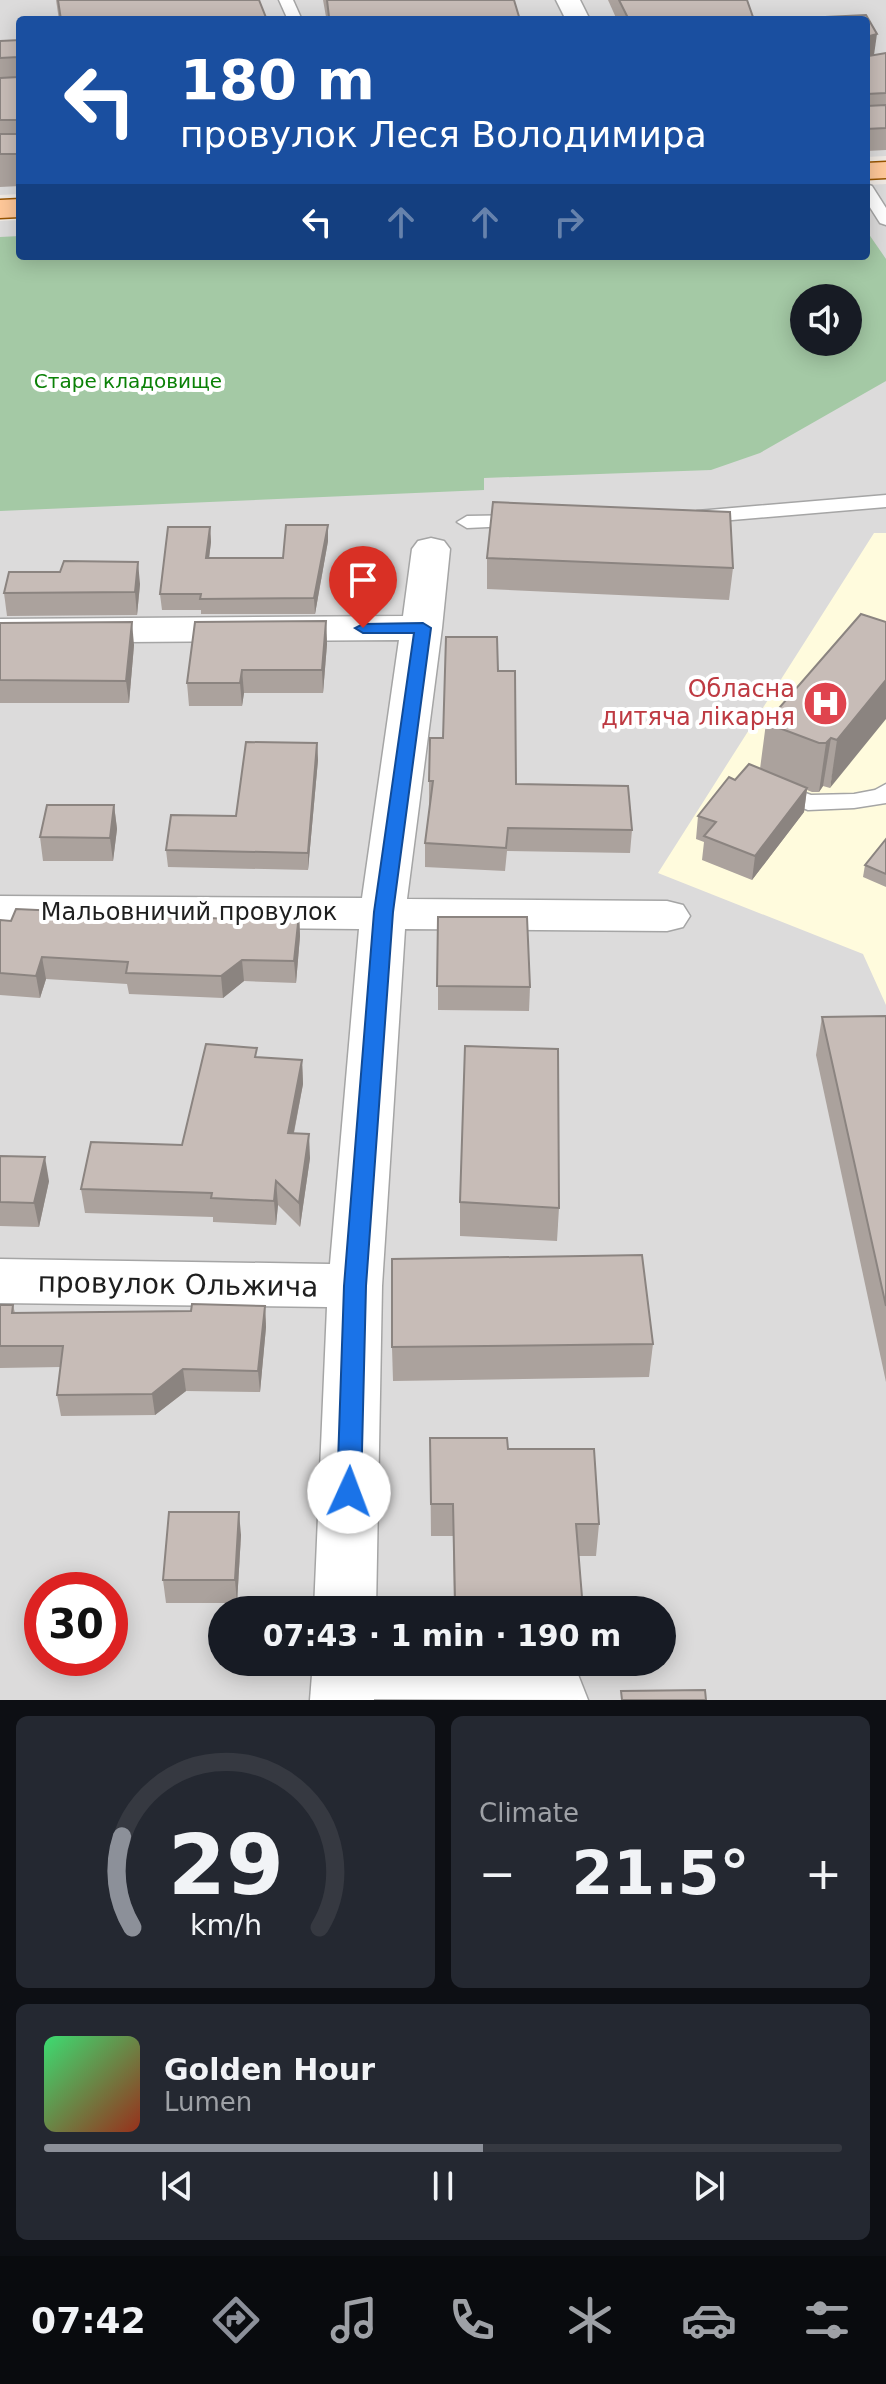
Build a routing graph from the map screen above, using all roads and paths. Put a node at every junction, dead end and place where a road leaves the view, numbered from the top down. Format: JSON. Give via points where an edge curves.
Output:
{"nodes":[{"id":1,"x":870,"y":195,"type":"edge"},
{"id":2,"x":886,"y":220,"type":"edge"},
{"id":3,"x":886,"y":501,"type":"edge"},
{"id":4,"x":678,"y":518,"type":"edge"},
{"id":5,"x":543,"y":521,"type":"edge"},
{"id":6,"x":449,"y":535,"type":"joint"},
{"id":7,"x":423,"y":628,"type":"junction"},
{"id":8,"x":0,"y":631,"type":"edge"},
{"id":9,"x":755,"y":780,"type":"edge"},
{"id":10,"x":886,"y":791,"type":"edge"},
{"id":11,"x":0,"y":911,"type":"edge"},
{"id":12,"x":383,"y":912,"type":"junction"},
{"id":13,"x":667,"y":916,"type":"dead end"},
{"id":14,"x":0,"y":1281,"type":"edge"},
{"id":15,"x":355,"y":1286,"type":"junction"},
{"id":16,"x":345,"y":1596,"type":"edge"},
{"id":17,"x":343,"y":1682,"type":"edge"},
{"id":18,"x":571,"y":1700,"type":"edge"}],
"edges":[{"from":1,"to":2,"type":"lane"},
{"from":3,"to":4,"type":"lane"},
{"from":5,"to":6,"type":"lane"},
{"from":6,"to":7,"type":"street"},
{"from":7,"to":8,"type":"street"},
{"from":7,"to":12,"type":"street"},
{"from":9,"to":10,"type":"lane","via":[[808,803],[854,801]]},
{"from":11,"to":12,"type":"street","name":"Мальовничий провулок"},
{"from":12,"to":13,"type":"street","name":"Мальовничий провулок"},
{"from":12,"to":15,"type":"street"},
{"from":14,"to":15,"type":"street","name":"провулок Ольжича"},
{"from":15,"to":16,"type":"street"},
{"from":17,"to":18,"type":"lane","via":[[565,1684]]}]}
